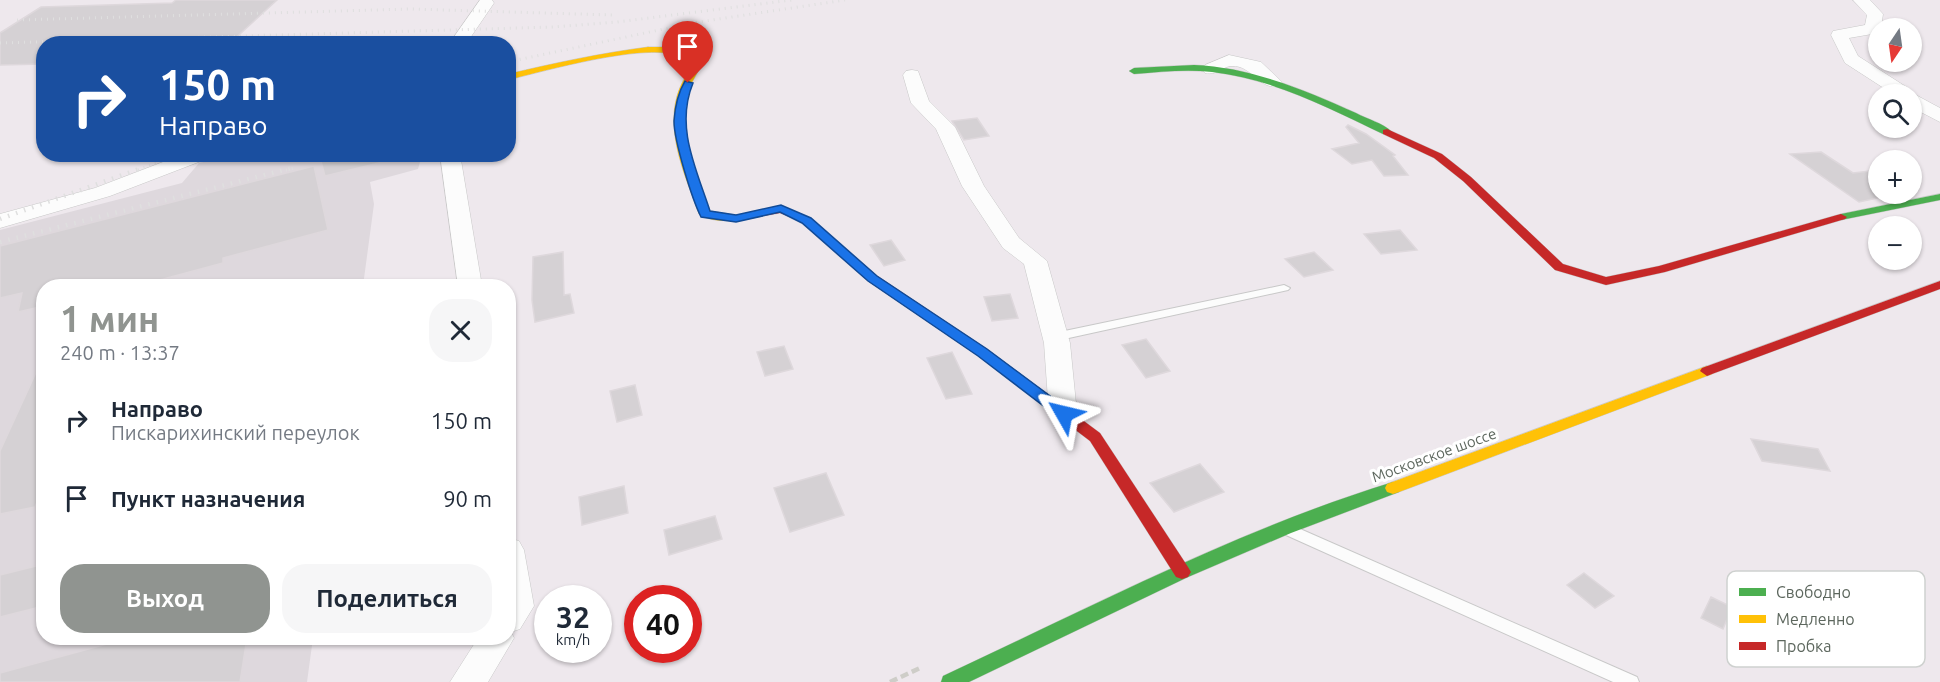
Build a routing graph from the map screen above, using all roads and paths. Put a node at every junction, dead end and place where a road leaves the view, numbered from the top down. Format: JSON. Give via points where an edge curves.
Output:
{"nodes":[{"id":1,"x":1861,"y":0,"type":"edge"},
{"id":2,"x":486,"y":3,"type":"dead end"},
{"id":3,"x":463,"y":36,"type":"edge"},
{"id":4,"x":1211,"y":69,"type":"joint"},
{"id":5,"x":1134,"y":71,"type":"dead end"},
{"id":6,"x":912,"y":75,"type":"dead end"},
{"id":7,"x":516,"y":76,"type":"edge"},
{"id":8,"x":1273,"y":82,"type":"joint"},
{"id":9,"x":1890,"y":84,"type":"edge"},
{"id":10,"x":1922,"y":105,"type":"edge"},
{"id":11,"x":1940,"y":116,"type":"edge"},
{"id":12,"x":184,"y":162,"type":"edge"},
{"id":13,"x":451,"y":162,"type":"edge"},
{"id":14,"x":1940,"y":197,"type":"edge"},
{"id":15,"x":0,"y":221,"type":"edge"},
{"id":16,"x":469,"y":279,"type":"edge"},
{"id":17,"x":1940,"y":285,"type":"edge"},
{"id":18,"x":1284,"y":288,"type":"dead end"},
{"id":19,"x":1055,"y":337,"type":"junction"},
{"id":20,"x":1064,"y":414,"type":"junction"},
{"id":21,"x":1285,"y":528,"type":"junction"},
{"id":22,"x":1182,"y":572,"type":"junction"},
{"id":23,"x":492,"y":645,"type":"edge"},
{"id":24,"x":468,"y":682,"type":"edge"},
{"id":25,"x":950,"y":682,"type":"edge"},
{"id":26,"x":1631,"y":682,"type":"edge"}],
"edges":[{"from":1,"to":9,"type":"street","via":[[1875,14],[1873,29],[1839,35],[1851,59]]},
{"from":2,"to":3,"type":"street"},
{"from":4,"to":5,"type":"street"},
{"from":4,"to":8,"type":"street","via":[[1229,60],[1255,66]]},
{"from":6,"to":19,"type":"street","via":[[920,103],[945,127],[973,186],[1011,243],[1035,261]]},
{"from":7,"to":20,"type":"street","via":[[648,51],[682,53],[696,66],[681,100],[679,124],[705,214],[736,218],[781,209],[807,220],[872,278],[982,352]]},
{"from":8,"to":14,"type":"street","via":[[1438,156],[1559,267],[1606,281],[1858,212]]},
{"from":10,"to":11,"type":"street"},
{"from":12,"to":15,"type":"street","via":[[60,206]]},
{"from":13,"to":16,"type":"street"},
{"from":17,"to":21,"type":"street","name":"Московское шоссе"},
{"from":18,"to":19,"type":"lane"},
{"from":19,"to":20,"type":"street"},
{"from":20,"to":22,"type":"street","via":[[1095,437]]},
{"from":21,"to":22,"type":"street","name":"Московское шоссе"},
{"from":21,"to":26,"type":"lane"},
{"from":22,"to":25,"type":"street","name":"Московское шоссе"},
{"from":23,"to":24,"type":"street"}]}
